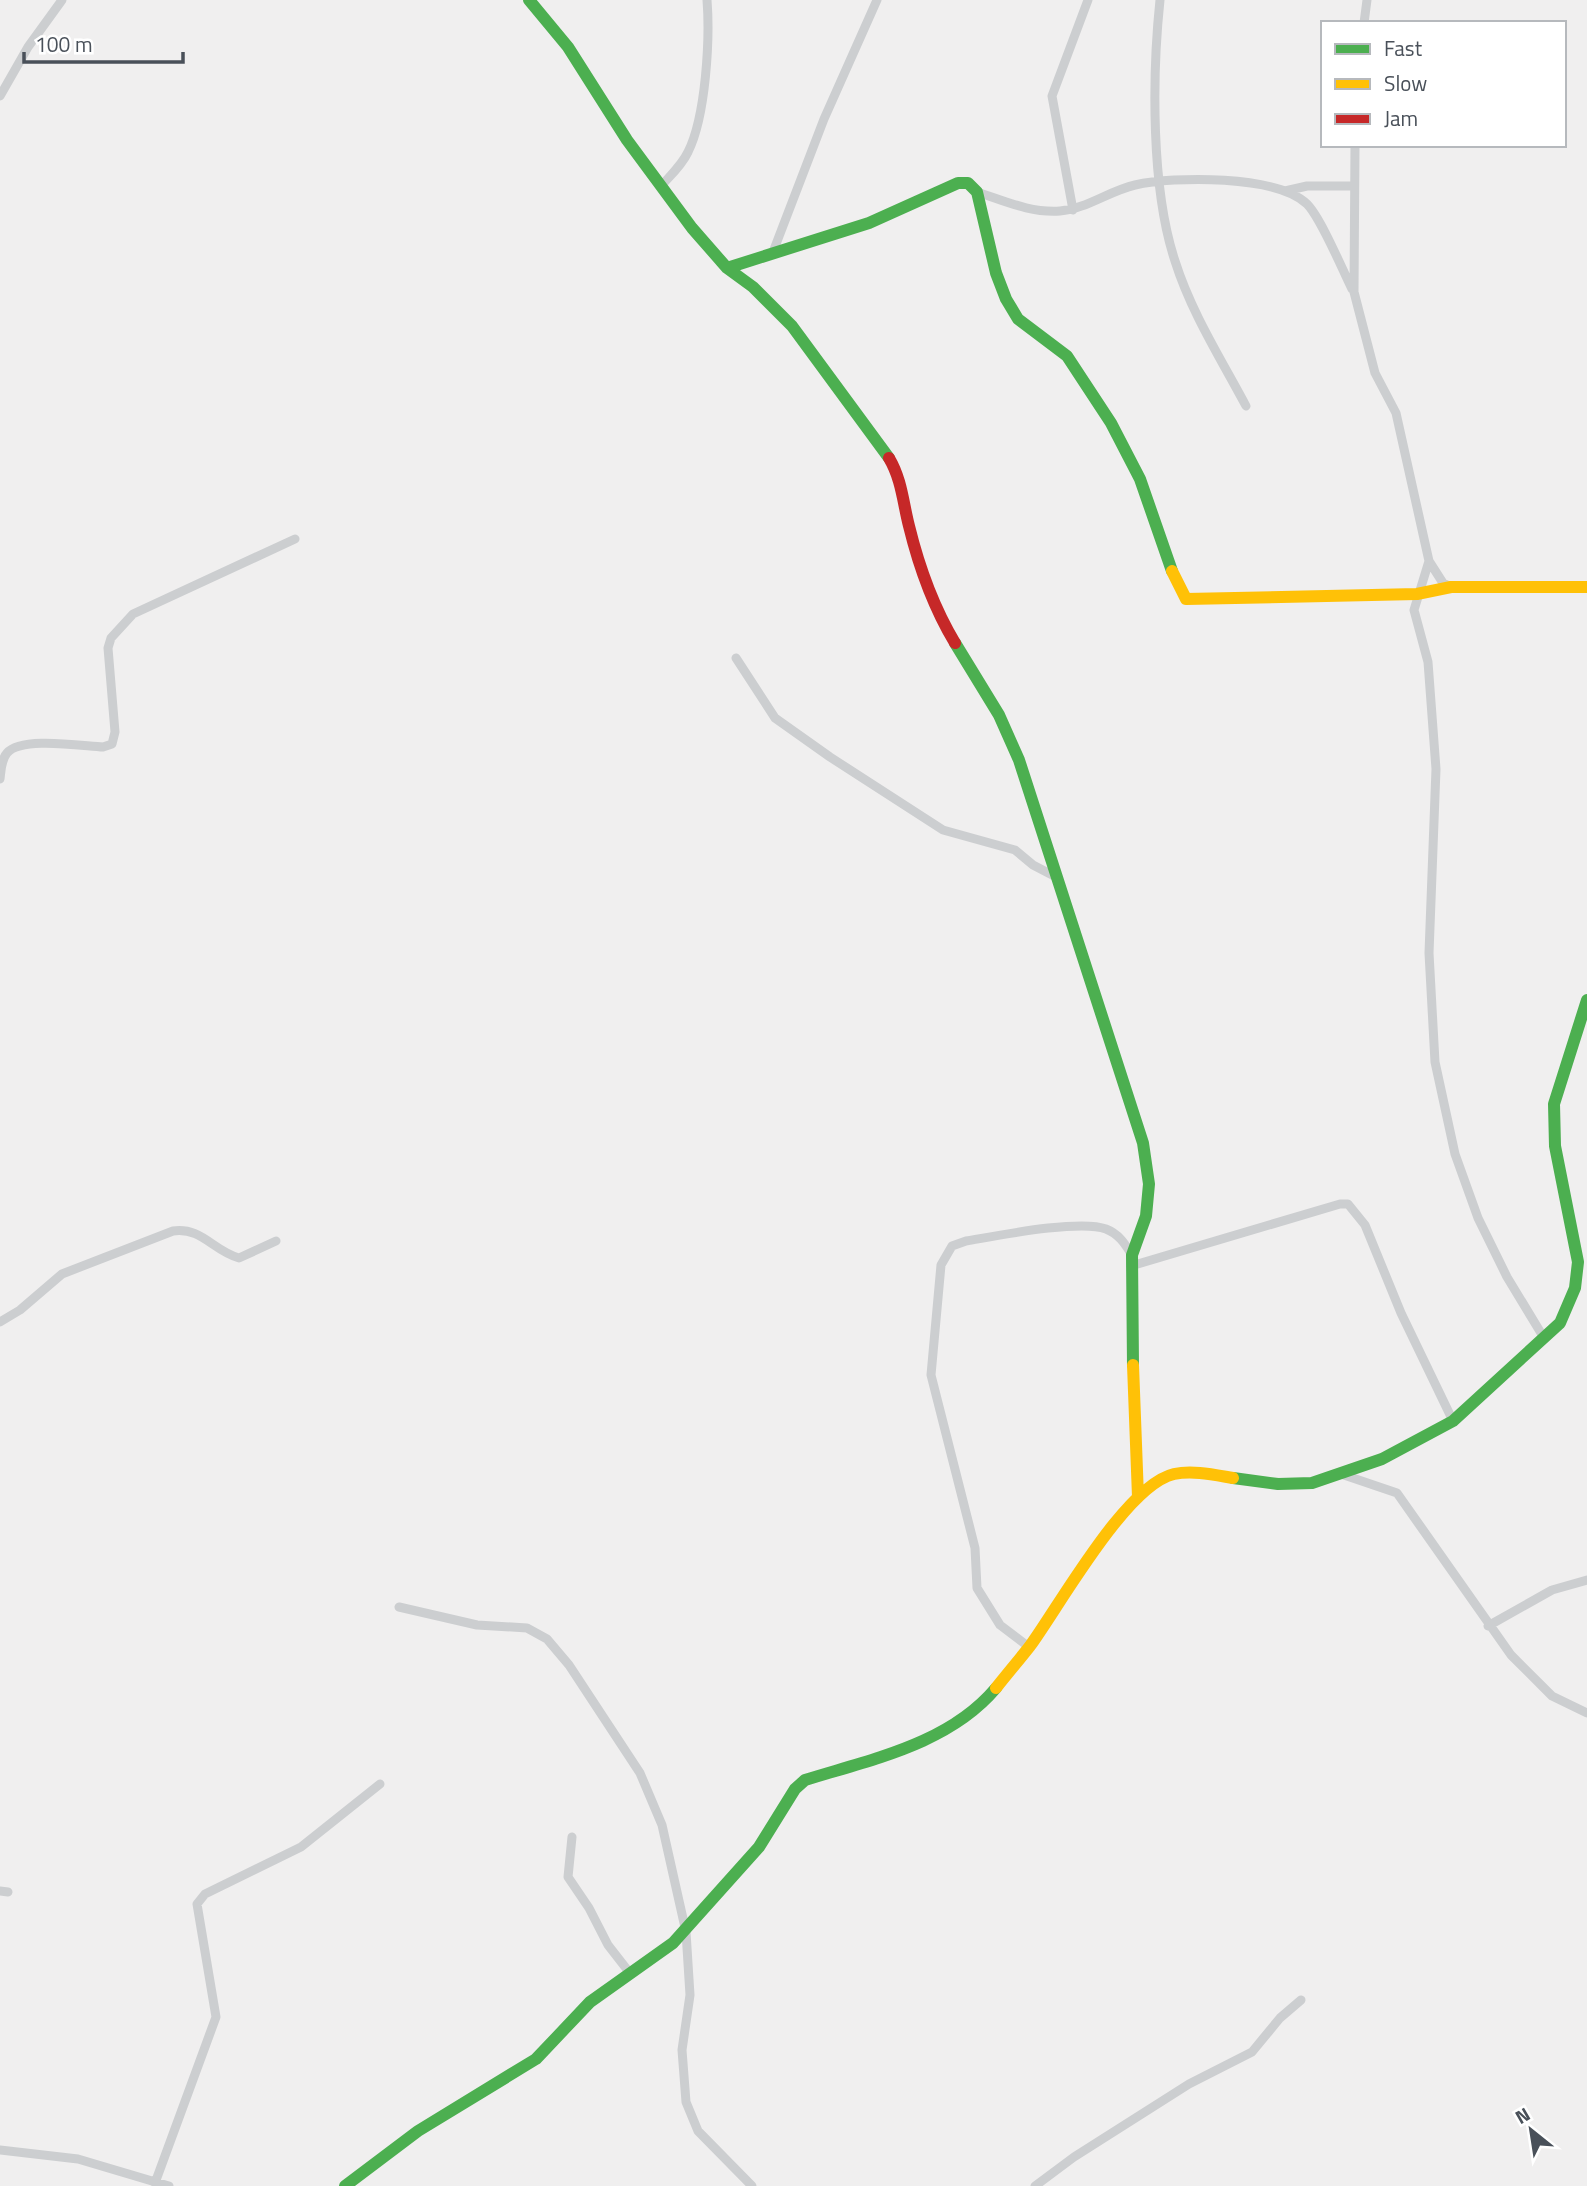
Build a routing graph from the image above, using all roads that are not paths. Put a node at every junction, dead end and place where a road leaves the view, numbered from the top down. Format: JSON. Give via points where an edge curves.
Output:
{"nodes":[{"id":1,"x":62,"y":0,"type":"edge"},
{"id":2,"x":529,"y":0,"type":"edge"},
{"id":3,"x":708,"y":0,"type":"edge"},
{"id":4,"x":877,"y":0,"type":"edge"},
{"id":5,"x":1088,"y":0,"type":"edge"},
{"id":6,"x":1160,"y":0,"type":"edge"},
{"id":7,"x":1367,"y":0,"type":"edge"},
{"id":8,"x":1364,"y":21,"type":"edge"},
{"id":9,"x":0,"y":96,"type":"edge"},
{"id":10,"x":1354,"y":147,"type":"edge"},
{"id":11,"x":1161,"y":181,"type":"junction"},
{"id":12,"x":661,"y":186,"type":"junction"},
{"id":13,"x":1354,"y":186,"type":"junction"},
{"id":14,"x":977,"y":191,"type":"junction"},
{"id":15,"x":1285,"y":191,"type":"junction"},
{"id":16,"x":1073,"y":210,"type":"junction"},
{"id":17,"x":773,"y":252,"type":"junction"},
{"id":18,"x":727,"y":268,"type":"junction"},
{"id":19,"x":1354,"y":292,"type":"junction"},
{"id":20,"x":1246,"y":406,"type":"dead end"},
{"id":21,"x":295,"y":539,"type":"dead end"},
{"id":22,"x":1429,"y":561,"type":"junction"},
{"id":23,"x":1585,"y":585,"type":"edge"},
{"id":24,"x":1451,"y":587,"type":"junction"},
{"id":25,"x":1417,"y":594,"type":"junction"},
{"id":26,"x":736,"y":658,"type":"dead end"},
{"id":27,"x":0,"y":779,"type":"edge"},
{"id":28,"x":1058,"y":877,"type":"junction"},
{"id":29,"x":1587,"y":1000,"type":"edge"},
{"id":30,"x":276,"y":1241,"type":"dead end"},
{"id":31,"x":1131,"y":1261,"type":"junction"},
{"id":32,"x":0,"y":1322,"type":"edge"},
{"id":33,"x":1544,"y":1338,"type":"junction"},
{"id":34,"x":1453,"y":1421,"type":"junction"},
{"id":35,"x":1341,"y":1474,"type":"junction"},
{"id":36,"x":1138,"y":1497,"type":"junction"},
{"id":37,"x":1587,"y":1580,"type":"edge"},
{"id":38,"x":399,"y":1607,"type":"dead end"},
{"id":39,"x":1489,"y":1626,"type":"junction"},
{"id":40,"x":1029,"y":1647,"type":"junction"},
{"id":41,"x":1587,"y":1713,"type":"edge"},
{"id":42,"x":380,"y":1784,"type":"dead end"},
{"id":43,"x":572,"y":1837,"type":"dead end"},
{"id":44,"x":686,"y":1932,"type":"junction"},
{"id":45,"x":629,"y":1972,"type":"junction"},
{"id":46,"x":1301,"y":2000,"type":"dead end"},
{"id":47,"x":0,"y":2150,"type":"edge"},
{"id":48,"x":155,"y":2183,"type":"junction"},
{"id":49,"x":169,"y":2186,"type":"edge"},
{"id":50,"x":345,"y":2186,"type":"edge"},
{"id":51,"x":752,"y":2186,"type":"edge"},
{"id":52,"x":1035,"y":2186,"type":"edge"}],
"edges":[{"from":1,"to":9,"type":"street"},
{"from":2,"to":12,"type":"street","via":[[568,47]]},
{"from":3,"to":12,"type":"street","via":[[705,73],[690,150]]},
{"from":4,"to":17,"type":"street","via":[[824,119]]},
{"from":5,"to":16,"type":"street","via":[[1052,96]]},
{"from":6,"to":11,"type":"street","via":[[1155,92]]},
{"from":7,"to":8,"type":"street"},
{"from":10,"to":13,"type":"street"},
{"from":11,"to":15,"type":"street","via":[[1260,184]]},
{"from":11,"to":16,"type":"street","via":[[1104,195]]},
{"from":11,"to":20,"type":"street","via":[[1175,262]]},
{"from":12,"to":18,"type":"street"},
{"from":13,"to":15,"type":"street"},
{"from":13,"to":19,"type":"street"},
{"from":14,"to":16,"type":"street","via":[[1032,210]]},
{"from":14,"to":17,"type":"street","via":[[968,183],[958,183],[869,223]]},
{"from":14,"to":25,"type":"street","via":[[1006,299],[1018,319],[1067,356],[1111,423],[1140,479],[1176,584],[1186,599]]},
{"from":15,"to":19,"type":"street","via":[[1308,204]]},
{"from":17,"to":18,"type":"street"},
{"from":18,"to":28,"type":"street","via":[[792,326],[891,461],[937,613],[999,715]]},
{"from":19,"to":22,"type":"street","via":[[1375,373],[1396,413]]},
{"from":21,"to":27,"type":"street","via":[[133,614],[111,638],[113,744],[13,748],[2,761]]},
{"from":22,"to":24,"type":"street","via":[[1443,583]]},
{"from":22,"to":25,"type":"street"},
{"from":23,"to":24,"type":"street"},
{"from":24,"to":25,"type":"street"},
{"from":25,"to":33,"type":"street","via":[[1417,628],[1433,697],[1436,769],[1429,953],[1435,1062],[1466,1187],[1507,1277]]},
{"from":26,"to":28,"type":"street","via":[[775,718],[830,757],[943,830],[1015,850]]},
{"from":28,"to":31,"type":"street","via":[[1143,1143],[1149,1184],[1146,1216]]},
{"from":29,"to":33,"type":"street","via":[[1554,1104],[1556,1146],[1578,1262],[1575,1288],[1560,1323]]},
{"from":30,"to":32,"type":"street","via":[[239,1258],[197,1232],[173,1231],[62,1274]]},
{"from":31,"to":34,"type":"street","via":[[1348,1204],[1365,1225]]},
{"from":31,"to":36,"type":"street"},
{"from":31,"to":40,"type":"street","via":[[1111,1231],[1072,1227],[966,1241],[953,1246],[941,1265],[931,1376],[975,1548],[977,1588],[1000,1625]]},
{"from":33,"to":34,"type":"street"},
{"from":34,"to":35,"type":"street","via":[[1382,1459]]},
{"from":35,"to":36,"type":"street","via":[[1312,1483],[1278,1484],[1184,1473],[1161,1480]]},
{"from":35,"to":39,"type":"street","via":[[1398,1493]]},
{"from":36,"to":40,"type":"street","via":[[1124,1510]]},
{"from":37,"to":39,"type":"street","via":[[1552,1590]]},
{"from":38,"to":44,"type":"street","via":[[477,1625],[527,1629],[558,1649],[653,1798]]},
{"from":39,"to":41,"type":"street","via":[[1552,1696]]},
{"from":40,"to":44,"type":"street","via":[[962,1721],[905,1748],[799,1785],[766,1839]]},
{"from":42,"to":48,"type":"street","via":[[301,1847],[205,1894],[197,1904],[216,2017]]},
{"from":43,"to":45,"type":"street","via":[[568,1877]]},
{"from":44,"to":45,"type":"street"},
{"from":44,"to":51,"type":"street","via":[[690,1995],[682,2050],[686,2102],[698,2131]]},
{"from":45,"to":50,"type":"street","via":[[590,2002],[536,2059],[418,2131]]},
{"from":46,"to":52,"type":"street","via":[[1252,2052],[1189,2084]]},
{"from":47,"to":48,"type":"street","via":[[78,2159]]},
{"from":48,"to":49,"type":"street"}]}
